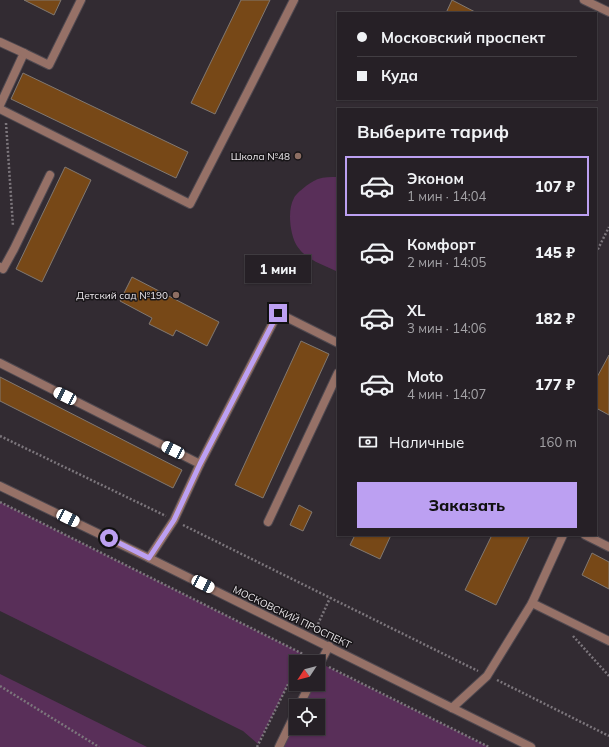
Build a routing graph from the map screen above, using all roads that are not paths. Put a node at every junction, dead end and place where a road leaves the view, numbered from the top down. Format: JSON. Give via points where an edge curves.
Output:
{"nodes":[{"id":1,"x":81,"y":0,"type":"edge"},
{"id":2,"x":294,"y":0,"type":"edge"},
{"id":3,"x":584,"y":0,"type":"edge"},
{"id":4,"x":609,"y":12,"type":"edge"},
{"id":5,"x":0,"y":42,"type":"edge"},
{"id":6,"x":24,"y":53,"type":"junction"},
{"id":7,"x":0,"y":105,"type":"edge"},
{"id":8,"x":3,"y":110,"type":"edge"},
{"id":9,"x":50,"y":175,"type":"dead end"},
{"id":10,"x":0,"y":267,"type":"edge"},
{"id":11,"x":337,"y":342,"type":"edge"},
{"id":12,"x":0,"y":363,"type":"edge"},
{"id":13,"x":337,"y":375,"type":"edge"},
{"id":14,"x":200,"y":464,"type":"junction"},
{"id":15,"x":0,"y":486,"type":"edge"},
{"id":16,"x":268,"y":522,"type":"dead end"},
{"id":17,"x":563,"y":536,"type":"edge"},
{"id":18,"x":587,"y":536,"type":"edge"},
{"id":19,"x":609,"y":547,"type":"edge"},
{"id":20,"x":149,"y":558,"type":"junction"},
{"id":21,"x":532,"y":603,"type":"junction"},
{"id":22,"x":609,"y":641,"type":"edge"},
{"id":23,"x":328,"y":646,"type":"junction"},
{"id":24,"x":324,"y":655,"type":"edge"},
{"id":25,"x":452,"y":708,"type":"junction"},
{"id":26,"x":289,"y":726,"type":"edge"},
{"id":27,"x":279,"y":747,"type":"edge"},
{"id":28,"x":531,"y":747,"type":"edge"}],
"edges":[{"from":1,"to":6,"type":"street","via":[[49,65]]},
{"from":2,"to":8,"type":"street","via":[[190,204]]},
{"from":3,"to":4,"type":"street"},
{"from":5,"to":6,"type":"street"},
{"from":6,"to":7,"type":"street"},
{"from":9,"to":10,"type":"street","via":[[14,248],[2,269]]},
{"from":11,"to":14,"type":"street","via":[[278,313]]},
{"from":12,"to":14,"type":"street"},
{"from":13,"to":16,"type":"street"},
{"from":14,"to":20,"type":"street","via":[[174,520]]},
{"from":15,"to":20,"type":"street","name":"МОСКОВСКИЙ ПРОСПЕКТ"},
{"from":17,"to":21,"type":"street"},
{"from":18,"to":19,"type":"street"},
{"from":20,"to":23,"type":"street","name":"МОСКОВСКИЙ ПРОСПЕКТ"},
{"from":21,"to":22,"type":"street"},
{"from":21,"to":25,"type":"street","via":[[487,676]]},
{"from":23,"to":24,"type":"street"},
{"from":23,"to":25,"type":"street","name":"МОСКОВСКИЙ ПРОСПЕКТ"},
{"from":25,"to":28,"type":"street","name":"МОСКОВСКИЙ ПРОСПЕКТ"},
{"from":26,"to":27,"type":"street"}]}
